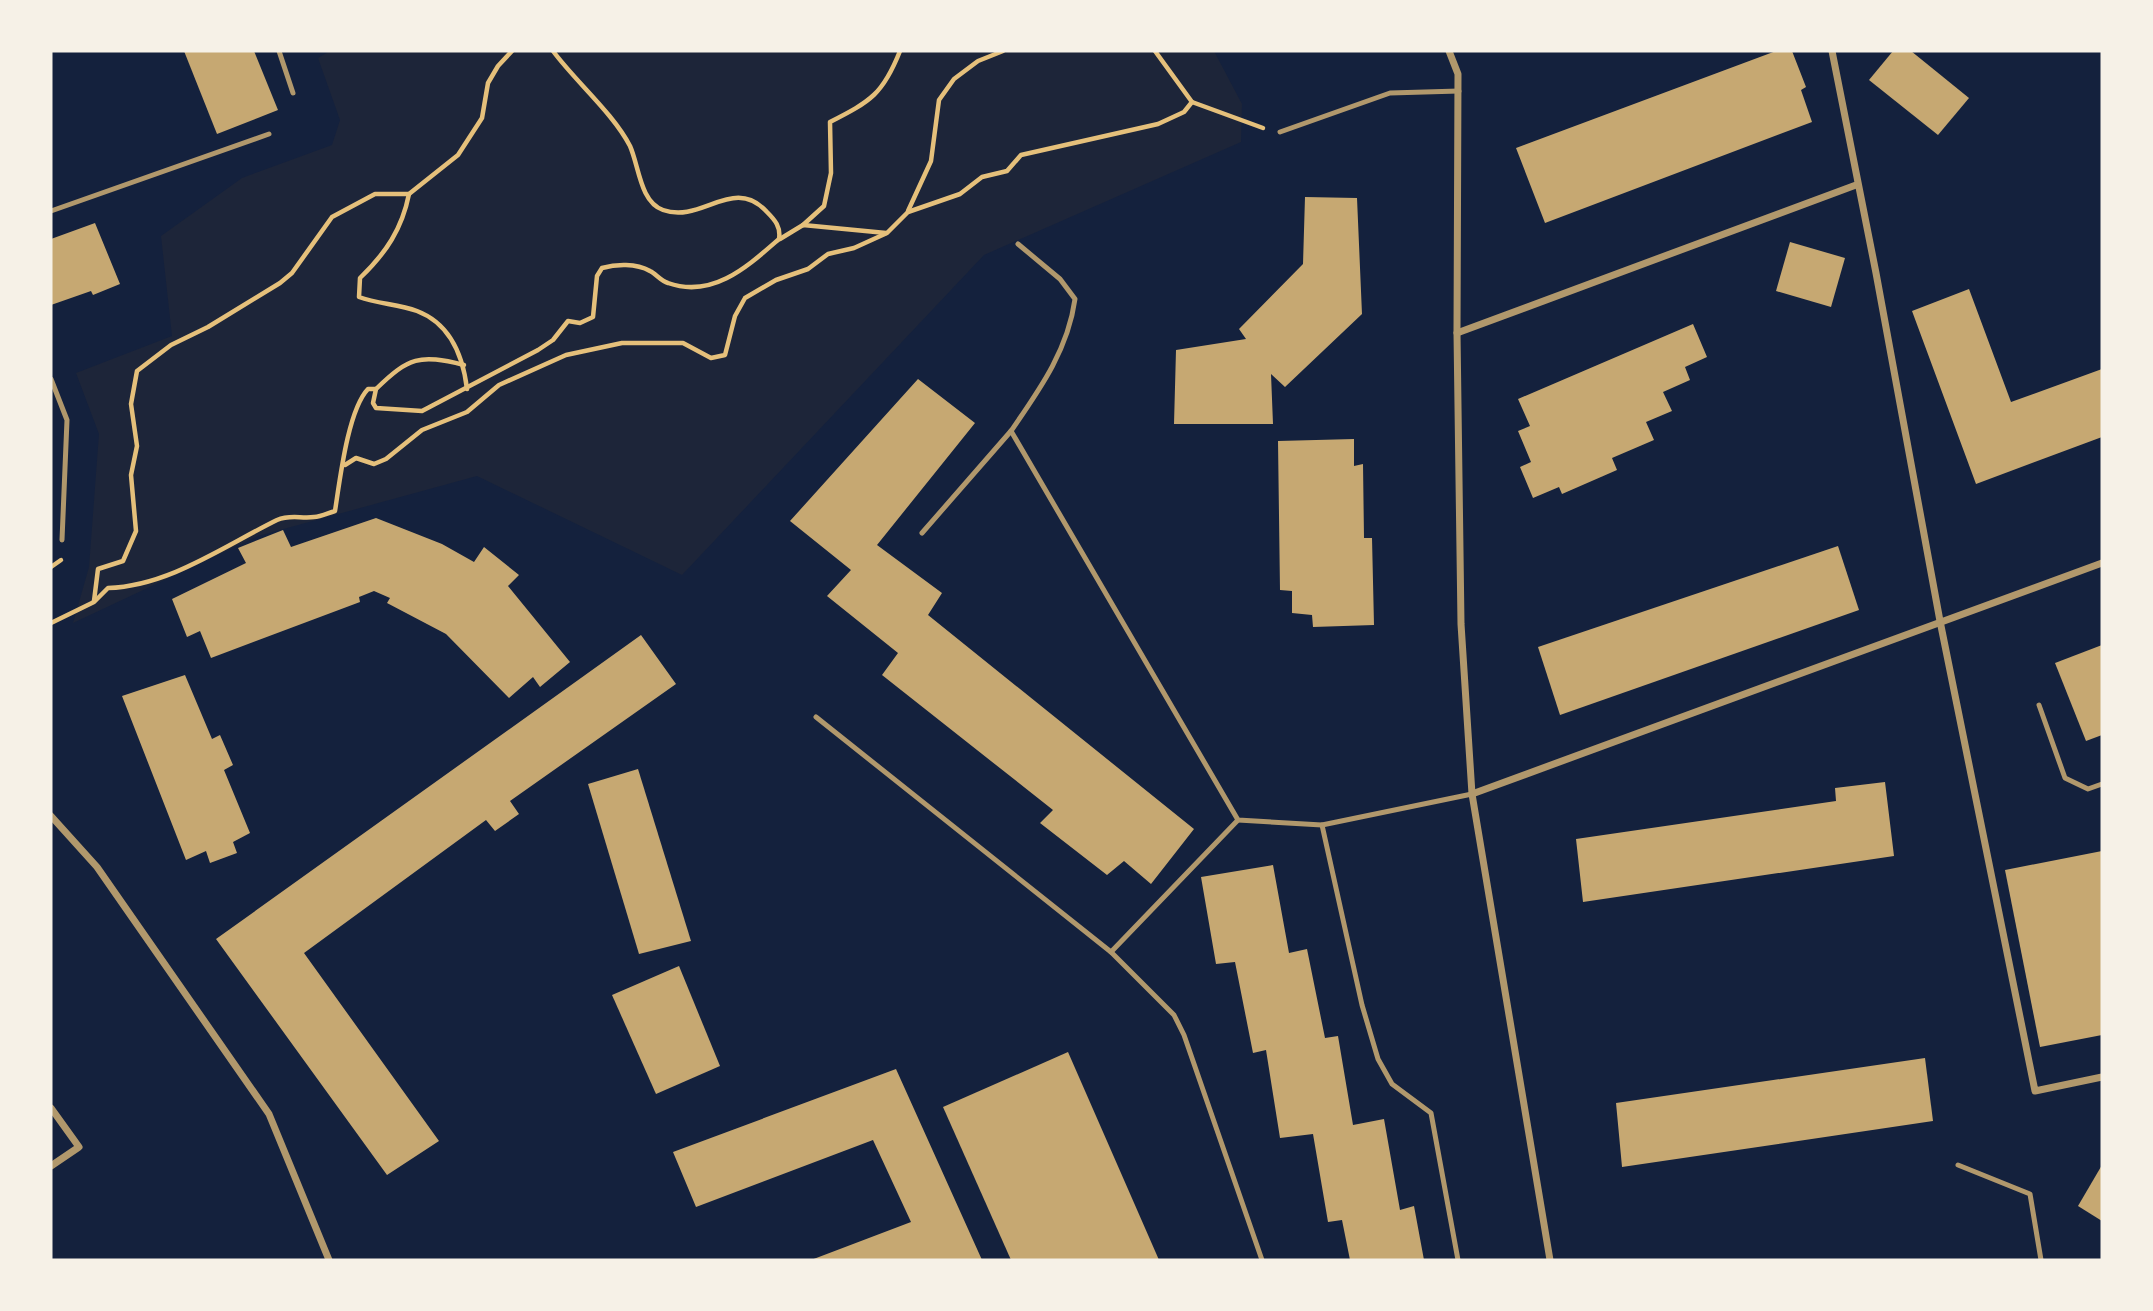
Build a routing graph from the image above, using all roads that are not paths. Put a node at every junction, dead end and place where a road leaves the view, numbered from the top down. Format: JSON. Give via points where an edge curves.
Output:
{"nodes":[{"id":1,"x":279,"y":51,"type":"edge"},
{"id":2,"x":1449,"y":51,"type":"edge"},
{"id":3,"x":1832,"y":51,"type":"edge"},
{"id":4,"x":1459,"y":91,"type":"junction"},
{"id":5,"x":293,"y":93,"type":"dead end"},
{"id":6,"x":1280,"y":132,"type":"road end"},
{"id":7,"x":268,"y":134,"type":"dead end"},
{"id":8,"x":1856,"y":185,"type":"junction"},
{"id":9,"x":51,"y":211,"type":"edge"},
{"id":10,"x":1017,"y":244,"type":"dead end"},
{"id":11,"x":1457,"y":333,"type":"junction"},
{"id":12,"x":51,"y":380,"type":"edge"},
{"id":13,"x":1011,"y":431,"type":"junction"},
{"id":14,"x":922,"y":533,"type":"dead end"},
{"id":15,"x":62,"y":540,"type":"dead end"},
{"id":16,"x":2102,"y":563,"type":"edge"},
{"id":17,"x":1940,"y":621,"type":"junction"},
{"id":18,"x":2039,"y":705,"type":"dead end"},
{"id":19,"x":816,"y":717,"type":"dead end"},
{"id":20,"x":2102,"y":784,"type":"edge"},
{"id":21,"x":1472,"y":794,"type":"junction"},
{"id":22,"x":51,"y":816,"type":"edge"},
{"id":23,"x":1238,"y":820,"type":"junction"},
{"id":24,"x":1322,"y":825,"type":"junction"},
{"id":25,"x":1111,"y":952,"type":"junction"},
{"id":26,"x":2102,"y":1077,"type":"edge"},
{"id":27,"x":51,"y":1108,"type":"edge"},
{"id":28,"x":1958,"y":1164,"type":"dead end"},
{"id":29,"x":51,"y":1167,"type":"edge"},
{"id":30,"x":329,"y":1260,"type":"edge"},
{"id":31,"x":1262,"y":1260,"type":"edge"},
{"id":32,"x":1458,"y":1260,"type":"edge"},
{"id":33,"x":1550,"y":1260,"type":"edge"},
{"id":34,"x":2041,"y":1260,"type":"edge"}],
"edges":[{"from":1,"to":5,"type":"lane"},
{"from":2,"to":4,"type":"street"},
{"from":3,"to":8,"type":"street"},
{"from":4,"to":6,"type":"lane","via":[[1390,93]]},
{"from":4,"to":11,"type":"street"},
{"from":7,"to":9,"type":"lane"},
{"from":8,"to":11,"type":"street"},
{"from":8,"to":17,"type":"street"},
{"from":10,"to":13,"type":"lane","via":[[1060,279],[1075,299],[1071,326],[1046,380]]},
{"from":11,"to":21,"type":"street","via":[[1461,624]]},
{"from":12,"to":15,"type":"lane","via":[[67,420]]},
{"from":13,"to":14,"type":"lane"},
{"from":13,"to":23,"type":"lane"},
{"from":16,"to":17,"type":"street"},
{"from":17,"to":21,"type":"street"},
{"from":17,"to":26,"type":"street","via":[[2035,1091]]},
{"from":18,"to":20,"type":"lane","via":[[2065,778],[2088,789]]},
{"from":19,"to":25,"type":"lane"},
{"from":21,"to":24,"type":"lane"},
{"from":21,"to":33,"type":"street"},
{"from":22,"to":30,"type":"street","via":[[97,867],[268,1114]]},
{"from":23,"to":24,"type":"lane"},
{"from":23,"to":25,"type":"lane"},
{"from":24,"to":32,"type":"lane","via":[[1378,1059],[1392,1084],[1431,1113]]},
{"from":25,"to":31,"type":"lane","via":[[1174,1015],[1184,1035]]},
{"from":27,"to":29,"type":"street","via":[[79,1147]]},
{"from":28,"to":34,"type":"lane","via":[[2030,1194]]}]}
